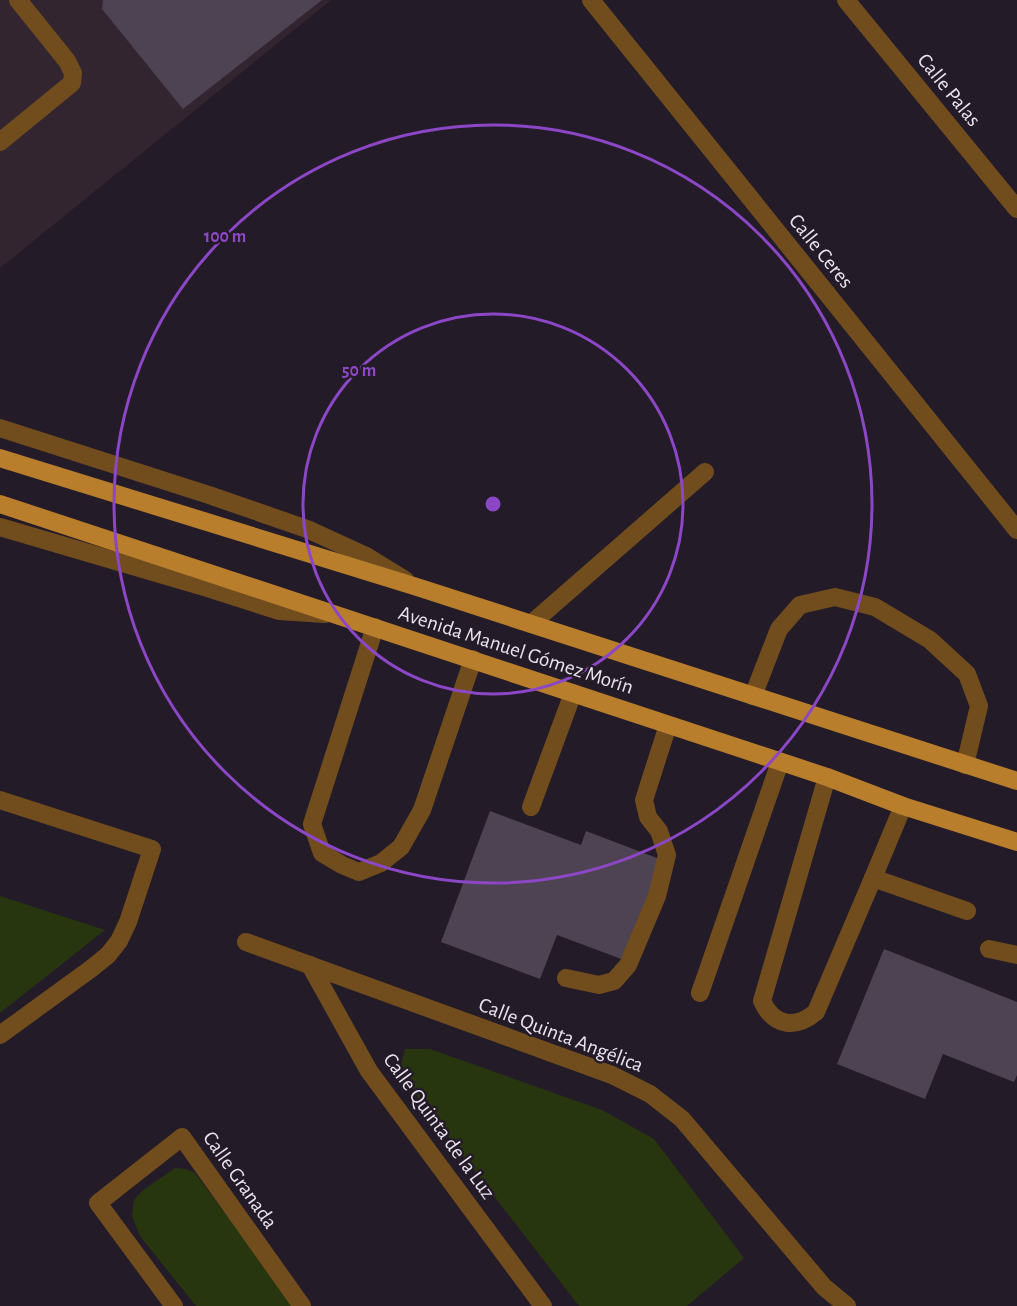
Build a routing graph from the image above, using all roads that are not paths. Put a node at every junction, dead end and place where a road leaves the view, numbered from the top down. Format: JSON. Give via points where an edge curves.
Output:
{"nodes":[{"id":1,"x":18,"y":0,"type":"edge"},
{"id":2,"x":591,"y":0,"type":"edge"},
{"id":3,"x":846,"y":0,"type":"edge"},
{"id":4,"x":0,"y":142,"type":"edge"},
{"id":5,"x":1017,"y":209,"type":"edge"},
{"id":6,"x":0,"y":428,"type":"edge"},
{"id":7,"x":0,"y":458,"type":"edge"},
{"id":8,"x":705,"y":472,"type":"dead end"},
{"id":9,"x":0,"y":504,"type":"edge"},
{"id":10,"x":0,"y":527,"type":"edge"},
{"id":11,"x":1017,"y":530,"type":"edge"},
{"id":12,"x":417,"y":587,"type":"junction"},
{"id":13,"x":339,"y":615,"type":"junction"},
{"id":14,"x":531,"y":624,"type":"junction"},
{"id":15,"x":375,"y":627,"type":"junction"},
{"id":16,"x":473,"y":660,"type":"junction"},
{"id":17,"x":573,"y":693,"type":"junction"},
{"id":18,"x":753,"y":696,"type":"junction"},
{"id":19,"x":668,"y":724,"type":"junction"},
{"id":20,"x":780,"y":762,"type":"junction"},
{"id":21,"x":966,"y":765,"type":"junction"},
{"id":22,"x":827,"y":777,"type":"junction"},
{"id":23,"x":1017,"y":782,"type":"edge"},
{"id":24,"x":0,"y":800,"type":"edge"},
{"id":25,"x":903,"y":806,"type":"junction"},
{"id":26,"x":531,"y":807,"type":"dead end"},
{"id":27,"x":1017,"y":842,"type":"edge"},
{"id":28,"x":873,"y":878,"type":"junction"},
{"id":29,"x":967,"y":911,"type":"dead end"},
{"id":30,"x":246,"y":942,"type":"dead end"},
{"id":31,"x":989,"y":949,"type":"dead end"},
{"id":32,"x":1017,"y":955,"type":"edge"},
{"id":33,"x":310,"y":966,"type":"junction"},
{"id":34,"x":566,"y":978,"type":"dead end"},
{"id":35,"x":700,"y":993,"type":"dead end"},
{"id":36,"x":0,"y":1035,"type":"edge"},
{"id":37,"x":824,"y":1287,"type":"junction"},
{"id":38,"x":174,"y":1306,"type":"edge"},
{"id":39,"x":302,"y":1306,"type":"edge"},
{"id":40,"x":543,"y":1306,"type":"edge"},
{"id":41,"x":831,"y":1306,"type":"edge"},
{"id":42,"x":847,"y":1306,"type":"edge"}],
"edges":[{"from":1,"to":4,"type":"street","via":[[67,61],[73,73],[72,83]]},
{"from":2,"to":11,"type":"street","name":"Calle Ceres"},
{"from":3,"to":5,"type":"street","name":"Calle Palas"},
{"from":6,"to":12,"type":"street","via":[[307,529],[366,556]]},
{"from":7,"to":12,"type":"main road","name":"Avenida Manuel Gómez Morín"},
{"from":8,"to":14,"type":"street"},
{"from":9,"to":13,"type":"main road","name":"Avenida Manuel Gómez Morín"},
{"from":10,"to":13,"type":"street","via":[[279,611]]},
{"from":12,"to":14,"type":"main road","name":"Avenida Manuel Gómez Morín"},
{"from":13,"to":15,"type":"main road","name":"Avenida Manuel Gómez Morín"},
{"from":14,"to":18,"type":"main road","name":"Avenida Manuel Gómez Morín"},
{"from":15,"to":16,"type":"main road","name":"Avenida Manuel Gómez Morín"},
{"from":15,"to":16,"type":"street","via":[[312,824],[322,853],[359,872],[381,863],[401,847],[422,810]]},
{"from":16,"to":17,"type":"main road","name":"Avenida Manuel Gómez Morín"},
{"from":17,"to":19,"type":"main road","name":"Avenida Manuel Gómez Morín"},
{"from":17,"to":26,"type":"street"},
{"from":18,"to":21,"type":"main road","name":"Avenida Manuel Gómez Morín"},
{"from":18,"to":21,"type":"street","via":[[779,629],[800,604],[835,597],[875,607],[930,640],[967,674],[979,706]]},
{"from":19,"to":20,"type":"main road","name":"Avenida Manuel Gómez Morín"},
{"from":19,"to":34,"type":"street","via":[[645,800],[648,817],[659,831],[667,855],[657,896],[628,965],[614,981],[599,985]]},
{"from":20,"to":22,"type":"main road","name":"Avenida Manuel Gómez Morín"},
{"from":20,"to":35,"type":"street"},
{"from":21,"to":23,"type":"main road","name":"Avenida Manuel Gómez Morín"},
{"from":22,"to":25,"type":"main road","name":"Avenida Manuel Gómez Morín"},
{"from":22,"to":28,"type":"street","via":[[762,1002],[775,1019],[799,1023],[816,1011]]},
{"from":24,"to":36,"type":"street","via":[[152,849],[128,922],[108,955]]},
{"from":25,"to":27,"type":"main road","name":"Avenida Manuel Gómez Morín"},
{"from":25,"to":28,"type":"street"},
{"from":28,"to":29,"type":"street"},
{"from":30,"to":33,"type":"street","name":"Calle Quinta Angélica"},
{"from":31,"to":32,"type":"street"},
{"from":33,"to":37,"type":"street","name":"Calle Quinta Angélica","via":[[612,1075],[650,1094],[682,1119]]},
{"from":33,"to":40,"type":"street","name":"Calle Quinta de la Luz","via":[[369,1071]]},
{"from":37,"to":41,"type":"street","name":"Calle Quinta Angélica"},
{"from":37,"to":42,"type":"street","name":"Calle Quinta Angélica"},
{"from":38,"to":39,"type":"street","name":"Calle Granada","via":[[98,1203],[182,1137]]}]}
